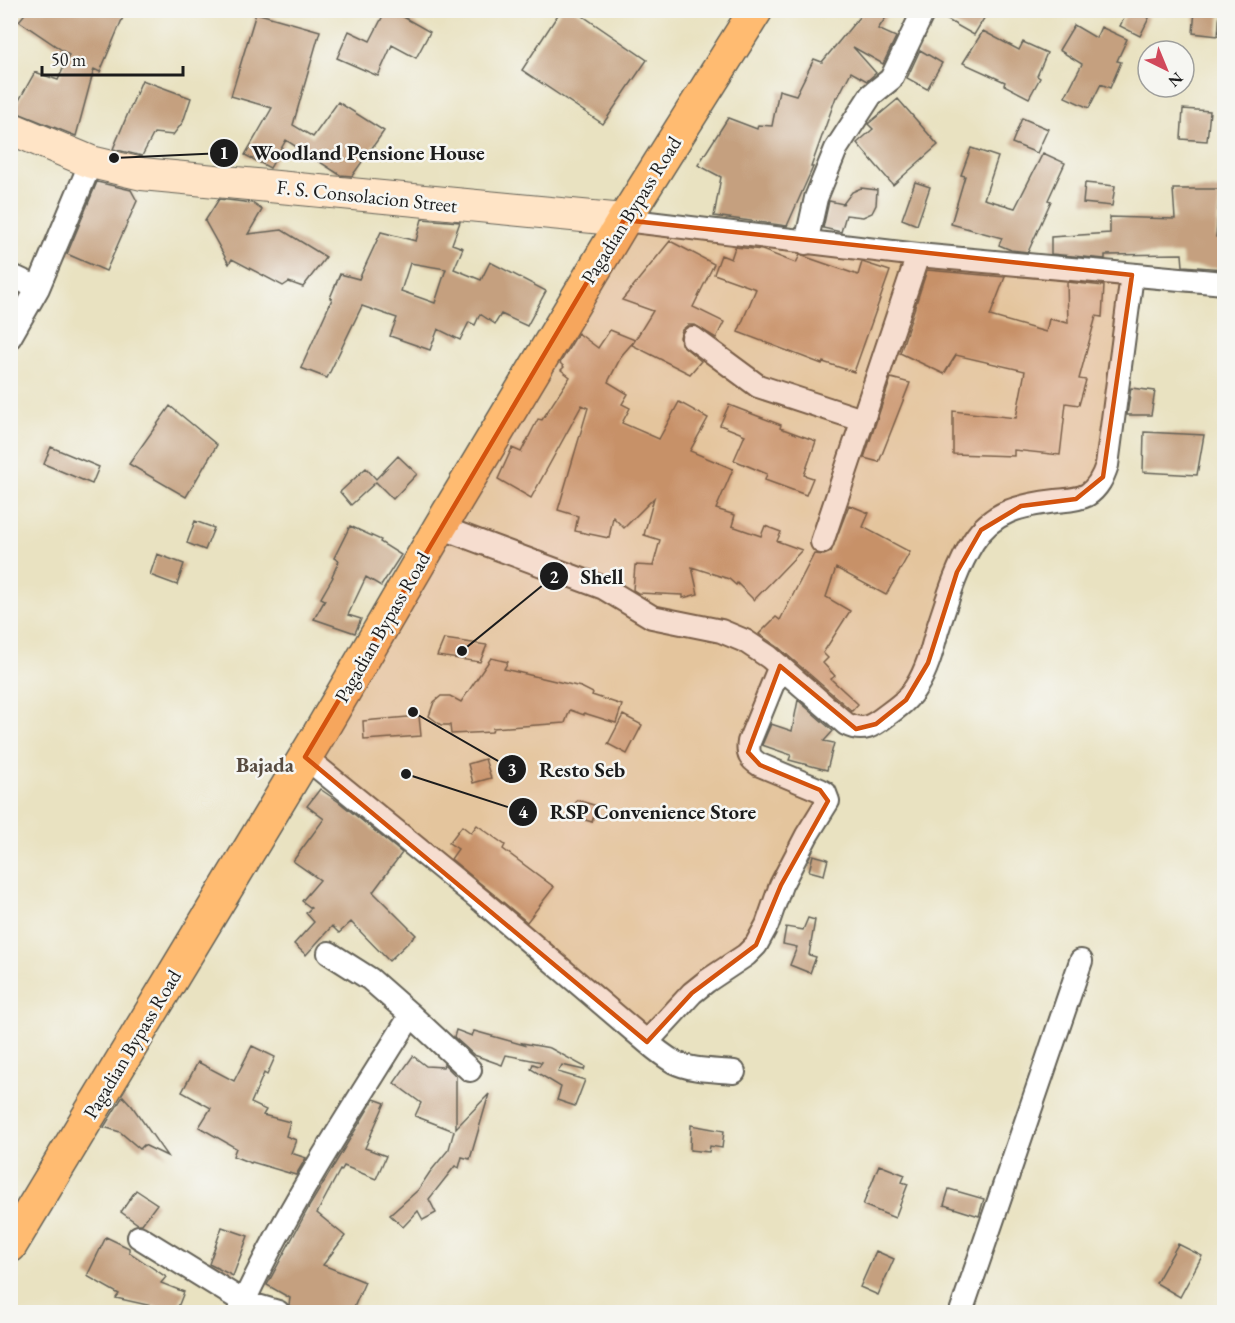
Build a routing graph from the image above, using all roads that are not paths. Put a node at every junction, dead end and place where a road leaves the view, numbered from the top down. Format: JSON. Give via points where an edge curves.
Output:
{"nodes":[{"id":1,"x":756,"y":10,"type":"edge"},
{"id":2,"x":924,"y":10,"type":"edge"},
{"id":3,"x":10,"y":128,"type":"edge"},
{"id":4,"x":91,"y":162,"type":"junction"},
{"id":5,"x":624,"y":220,"type":"junction"},
{"id":6,"x":806,"y":243,"type":"junction"},
{"id":7,"x":918,"y":255,"type":"junction"},
{"id":8,"x":10,"y":274,"type":"edge"},
{"id":9,"x":1132,"y":275,"type":"junction"},
{"id":10,"x":1224,"y":283,"type":"edge"},
{"id":11,"x":38,"y":288,"type":"junction"},
{"id":12,"x":10,"y":337,"type":"edge"},
{"id":13,"x":693,"y":338,"type":"dead end"},
{"id":14,"x":862,"y":420,"type":"junction"},
{"id":15,"x":440,"y":527,"type":"junction"},
{"id":16,"x":822,"y":542,"type":"dead end"},
{"id":17,"x":780,"y":666,"type":"junction"},
{"id":18,"x":305,"y":757,"type":"junction"},
{"id":19,"x":328,"y":954,"type":"dead end"},
{"id":20,"x":1081,"y":961,"type":"dead end"},
{"id":21,"x":411,"y":1015,"type":"junction"},
{"id":22,"x":647,"y":1042,"type":"junction"},
{"id":23,"x":470,"y":1070,"type":"dead end"},
{"id":24,"x":734,"y":1072,"type":"dead end"},
{"id":25,"x":139,"y":1237,"type":"dead end"},
{"id":26,"x":10,"y":1246,"type":"edge"},
{"id":27,"x":242,"y":1307,"type":"edge"},
{"id":28,"x":278,"y":1312,"type":"edge"},
{"id":29,"x":961,"y":1312,"type":"edge"}],
"edges":[{"from":1,"to":5,"type":"highway","name":"Pagadian Bypass Road"},
{"from":2,"to":6,"type":"street","via":[[891,79],[872,94],[836,149],[816,198]]},
{"from":3,"to":4,"type":"street","name":"F. S. Consolacion Street"},
{"from":4,"to":5,"type":"street","name":"F. S. Consolacion Street","via":[[160,177]]},
{"from":4,"to":11,"type":"street"},
{"from":5,"to":6,"type":"street"},
{"from":5,"to":15,"type":"highway","name":"Pagadian Bypass Road"},
{"from":6,"to":7,"type":"street"},
{"from":7,"to":9,"type":"street"},
{"from":7,"to":14,"type":"street"},
{"from":8,"to":11,"type":"street"},
{"from":9,"to":10,"type":"street"},
{"from":9,"to":17,"type":"street","via":[[1103,477],[1088,494],[1021,506],[991,520],[981,530],[957,572],[928,663],[906,700],[876,724],[856,729]]},
{"from":11,"to":12,"type":"street"},
{"from":13,"to":14,"type":"street","via":[[758,387]]},
{"from":14,"to":16,"type":"street"},
{"from":15,"to":17,"type":"street","via":[[604,588],[652,617],[721,631],[745,641]]},
{"from":15,"to":18,"type":"highway","name":"Pagadian Bypass Road"},
{"from":17,"to":22,"type":"street","via":[[748,752],[760,765],[825,793],[828,801],[781,885],[756,945],[692,993]]},
{"from":18,"to":22,"type":"street"},
{"from":18,"to":26,"type":"highway","name":"Pagadian Bypass Road"},
{"from":19,"to":21,"type":"street","via":[[370,979]]},
{"from":20,"to":29,"type":"street"},
{"from":21,"to":23,"type":"street"},
{"from":21,"to":27,"type":"street","via":[[304,1191]]},
{"from":22,"to":24,"type":"street","via":[[684,1066]]},
{"from":25,"to":27,"type":"street"},
{"from":27,"to":28,"type":"street"}]}
